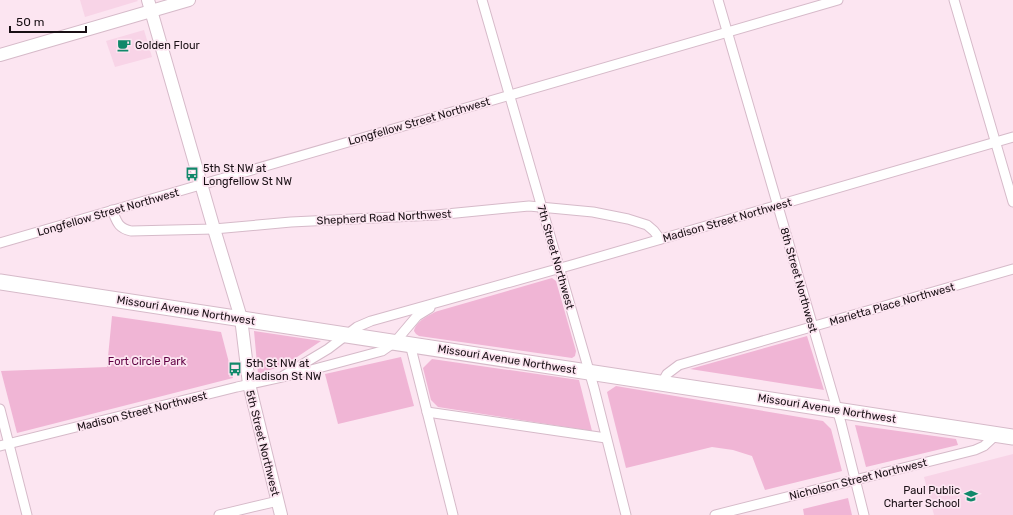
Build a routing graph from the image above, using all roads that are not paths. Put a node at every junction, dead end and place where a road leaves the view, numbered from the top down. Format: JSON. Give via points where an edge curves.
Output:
{"nodes":[{"id":1,"x":189,"y":0,"type":"edge"},
{"id":2,"x":482,"y":0,"type":"edge"},
{"id":3,"x":718,"y":0,"type":"edge"},
{"id":4,"x":838,"y":0,"type":"edge"},
{"id":5,"x":954,"y":0,"type":"edge"},
{"id":6,"x":149,"y":5,"type":"edge"},
{"id":7,"x":727,"y":32,"type":"junction"},
{"id":8,"x":0,"y":55,"type":"edge"},
{"id":9,"x":509,"y":95,"type":"junction"},
{"id":10,"x":1013,"y":137,"type":"edge"},
{"id":11,"x":996,"y":142,"type":"junction"},
{"id":12,"x":201,"y":184,"type":"junction"},
{"id":13,"x":1013,"y":202,"type":"edge"},
{"id":14,"x":778,"y":205,"type":"junction"},
{"id":15,"x":542,"y":207,"type":"junction"},
{"id":16,"x":112,"y":210,"type":"junction"},
{"id":17,"x":214,"y":229,"type":"junction"},
{"id":18,"x":660,"y":239,"type":"junction"},
{"id":19,"x":0,"y":243,"type":"edge"},
{"id":20,"x":560,"y":268,"type":"junction"},
{"id":21,"x":1013,"y":269,"type":"edge"},
{"id":22,"x":0,"y":282,"type":"edge"},
{"id":23,"x":440,"y":303,"type":"junction"},
{"id":24,"x":241,"y":318,"type":"junction"},
{"id":25,"x":813,"y":327,"type":"junction"},
{"id":26,"x":348,"y":334,"type":"junction"},
{"id":27,"x":403,"y":343,"type":"junction"},
{"id":28,"x":589,"y":371,"type":"junction"},
{"id":29,"x":283,"y":376,"type":"junction"},
{"id":30,"x":662,"y":383,"type":"junction"},
{"id":31,"x":249,"y":384,"type":"junction"},
{"id":32,"x":0,"y":409,"type":"edge"},
{"id":33,"x":836,"y":409,"type":"junction"},
{"id":34,"x":427,"y":412,"type":"junction"},
{"id":35,"x":997,"y":434,"type":"junction"},
{"id":36,"x":1013,"y":437,"type":"edge"},
{"id":37,"x":606,"y":438,"type":"junction"},
{"id":38,"x":4,"y":445,"type":"edge"},
{"id":39,"x":856,"y":480,"type":"junction"},
{"id":40,"x":278,"y":501,"type":"junction"},
{"id":41,"x":27,"y":515,"type":"edge"},
{"id":42,"x":219,"y":515,"type":"edge"},
{"id":43,"x":281,"y":515,"type":"edge"},
{"id":44,"x":453,"y":515,"type":"edge"},
{"id":45,"x":626,"y":515,"type":"edge"},
{"id":46,"x":715,"y":515,"type":"edge"},
{"id":47,"x":864,"y":515,"type":"edge"}],
"edges":[{"from":1,"to":6,"type":"street"},
{"from":2,"to":9,"type":"street","name":"7th Street Northwest"},
{"from":3,"to":7,"type":"street","name":"8th Street Northwest"},
{"from":4,"to":7,"type":"street","name":"Longfellow Street Northwest"},
{"from":5,"to":11,"type":"street"},
{"from":6,"to":8,"type":"street"},
{"from":6,"to":12,"type":"street","name":"5th Street Northwest"},
{"from":7,"to":9,"type":"street","name":"Longfellow Street Northwest"},
{"from":7,"to":14,"type":"street","name":"8th Street Northwest"},
{"from":9,"to":12,"type":"street","name":"Longfellow Street Northwest"},
{"from":9,"to":15,"type":"street","name":"7th Street Northwest"},
{"from":10,"to":11,"type":"street","name":"Madison Street Northwest"},
{"from":11,"to":13,"type":"street"},
{"from":11,"to":14,"type":"street","name":"Madison Street Northwest"},
{"from":12,"to":16,"type":"street","name":"Longfellow Street Northwest"},
{"from":12,"to":17,"type":"street","name":"5th Street Northwest"},
{"from":14,"to":18,"type":"street","name":"Madison Street Northwest"},
{"from":14,"to":25,"type":"street","name":"8th Street Northwest"},
{"from":15,"to":17,"type":"street","name":"Shepherd Road Northwest","via":[[525,206],[436,215],[291,222]]},
{"from":15,"to":18,"type":"street","name":"Shepherd Road Northwest","via":[[628,219],[647,225]]},
{"from":15,"to":20,"type":"street","name":"7th Street Northwest"},
{"from":16,"to":17,"type":"street","name":"Shepherd Road Northwest","via":[[124,230]]},
{"from":16,"to":19,"type":"street","name":"Longfellow Street Northwest"},
{"from":17,"to":24,"type":"street","name":"5th Street Northwest"},
{"from":18,"to":20,"type":"street","name":"Madison Street Northwest"},
{"from":20,"to":23,"type":"street","name":"Madison Street Northwest"},
{"from":20,"to":28,"type":"street","name":"7th Street Northwest"},
{"from":21,"to":25,"type":"street","name":"Marietta Place Northwest"},
{"from":22,"to":24,"type":"main road","name":"Missouri Avenue Northwest"},
{"from":23,"to":26,"type":"street","name":"Madison Street Northwest","via":[[371,321]]},
{"from":23,"to":27,"type":"street","name":"Madison Street Northwest","via":[[418,316]]},
{"from":24,"to":26,"type":"main road","name":"Missouri Avenue Northwest"},
{"from":24,"to":31,"type":"street","name":"5th Street Northwest"},
{"from":25,"to":30,"type":"street","name":"Marietta Place Northwest","via":[[679,365],[667,374]]},
{"from":25,"to":33,"type":"street","name":"8th Street Northwest"},
{"from":26,"to":27,"type":"main road","name":"Missouri Avenue Northwest"},
{"from":26,"to":29,"type":"street","name":"Madison Street Northwest","via":[[313,359]]},
{"from":27,"to":28,"type":"main road","name":"Missouri Avenue Northwest"},
{"from":27,"to":29,"type":"street","name":"Madison Street Northwest","via":[[369,355]]},
{"from":27,"to":34,"type":"street"},
{"from":28,"to":30,"type":"main road","name":"Missouri Avenue Northwest"},
{"from":28,"to":37,"type":"street","name":"7th Street Northwest"},
{"from":29,"to":31,"type":"street","name":"Madison Street Northwest"},
{"from":30,"to":33,"type":"main road","name":"Missouri Avenue Northwest"},
{"from":31,"to":38,"type":"street","name":"Madison Street Northwest"},
{"from":31,"to":40,"type":"street","name":"5th Street Northwest"},
{"from":32,"to":38,"type":"street"},
{"from":33,"to":35,"type":"main road","name":"Missouri Avenue Northwest"},
{"from":33,"to":39,"type":"street","name":"8th Street Northwest"},
{"from":34,"to":37,"type":"street"},
{"from":34,"to":44,"type":"street"},
{"from":35,"to":36,"type":"main road","name":"Missouri Avenue Northwest"},
{"from":35,"to":39,"type":"street","name":"Nicholson Street Northwest","via":[[984,446],[975,450]]},
{"from":37,"to":45,"type":"street","name":"7th Street Northwest"},
{"from":38,"to":41,"type":"street"},
{"from":39,"to":46,"type":"street","name":"Nicholson Street Northwest"},
{"from":39,"to":47,"type":"street","name":"8th Street Northwest"},
{"from":40,"to":42,"type":"street"},
{"from":40,"to":43,"type":"street","name":"5th Street Northwest"}]}
